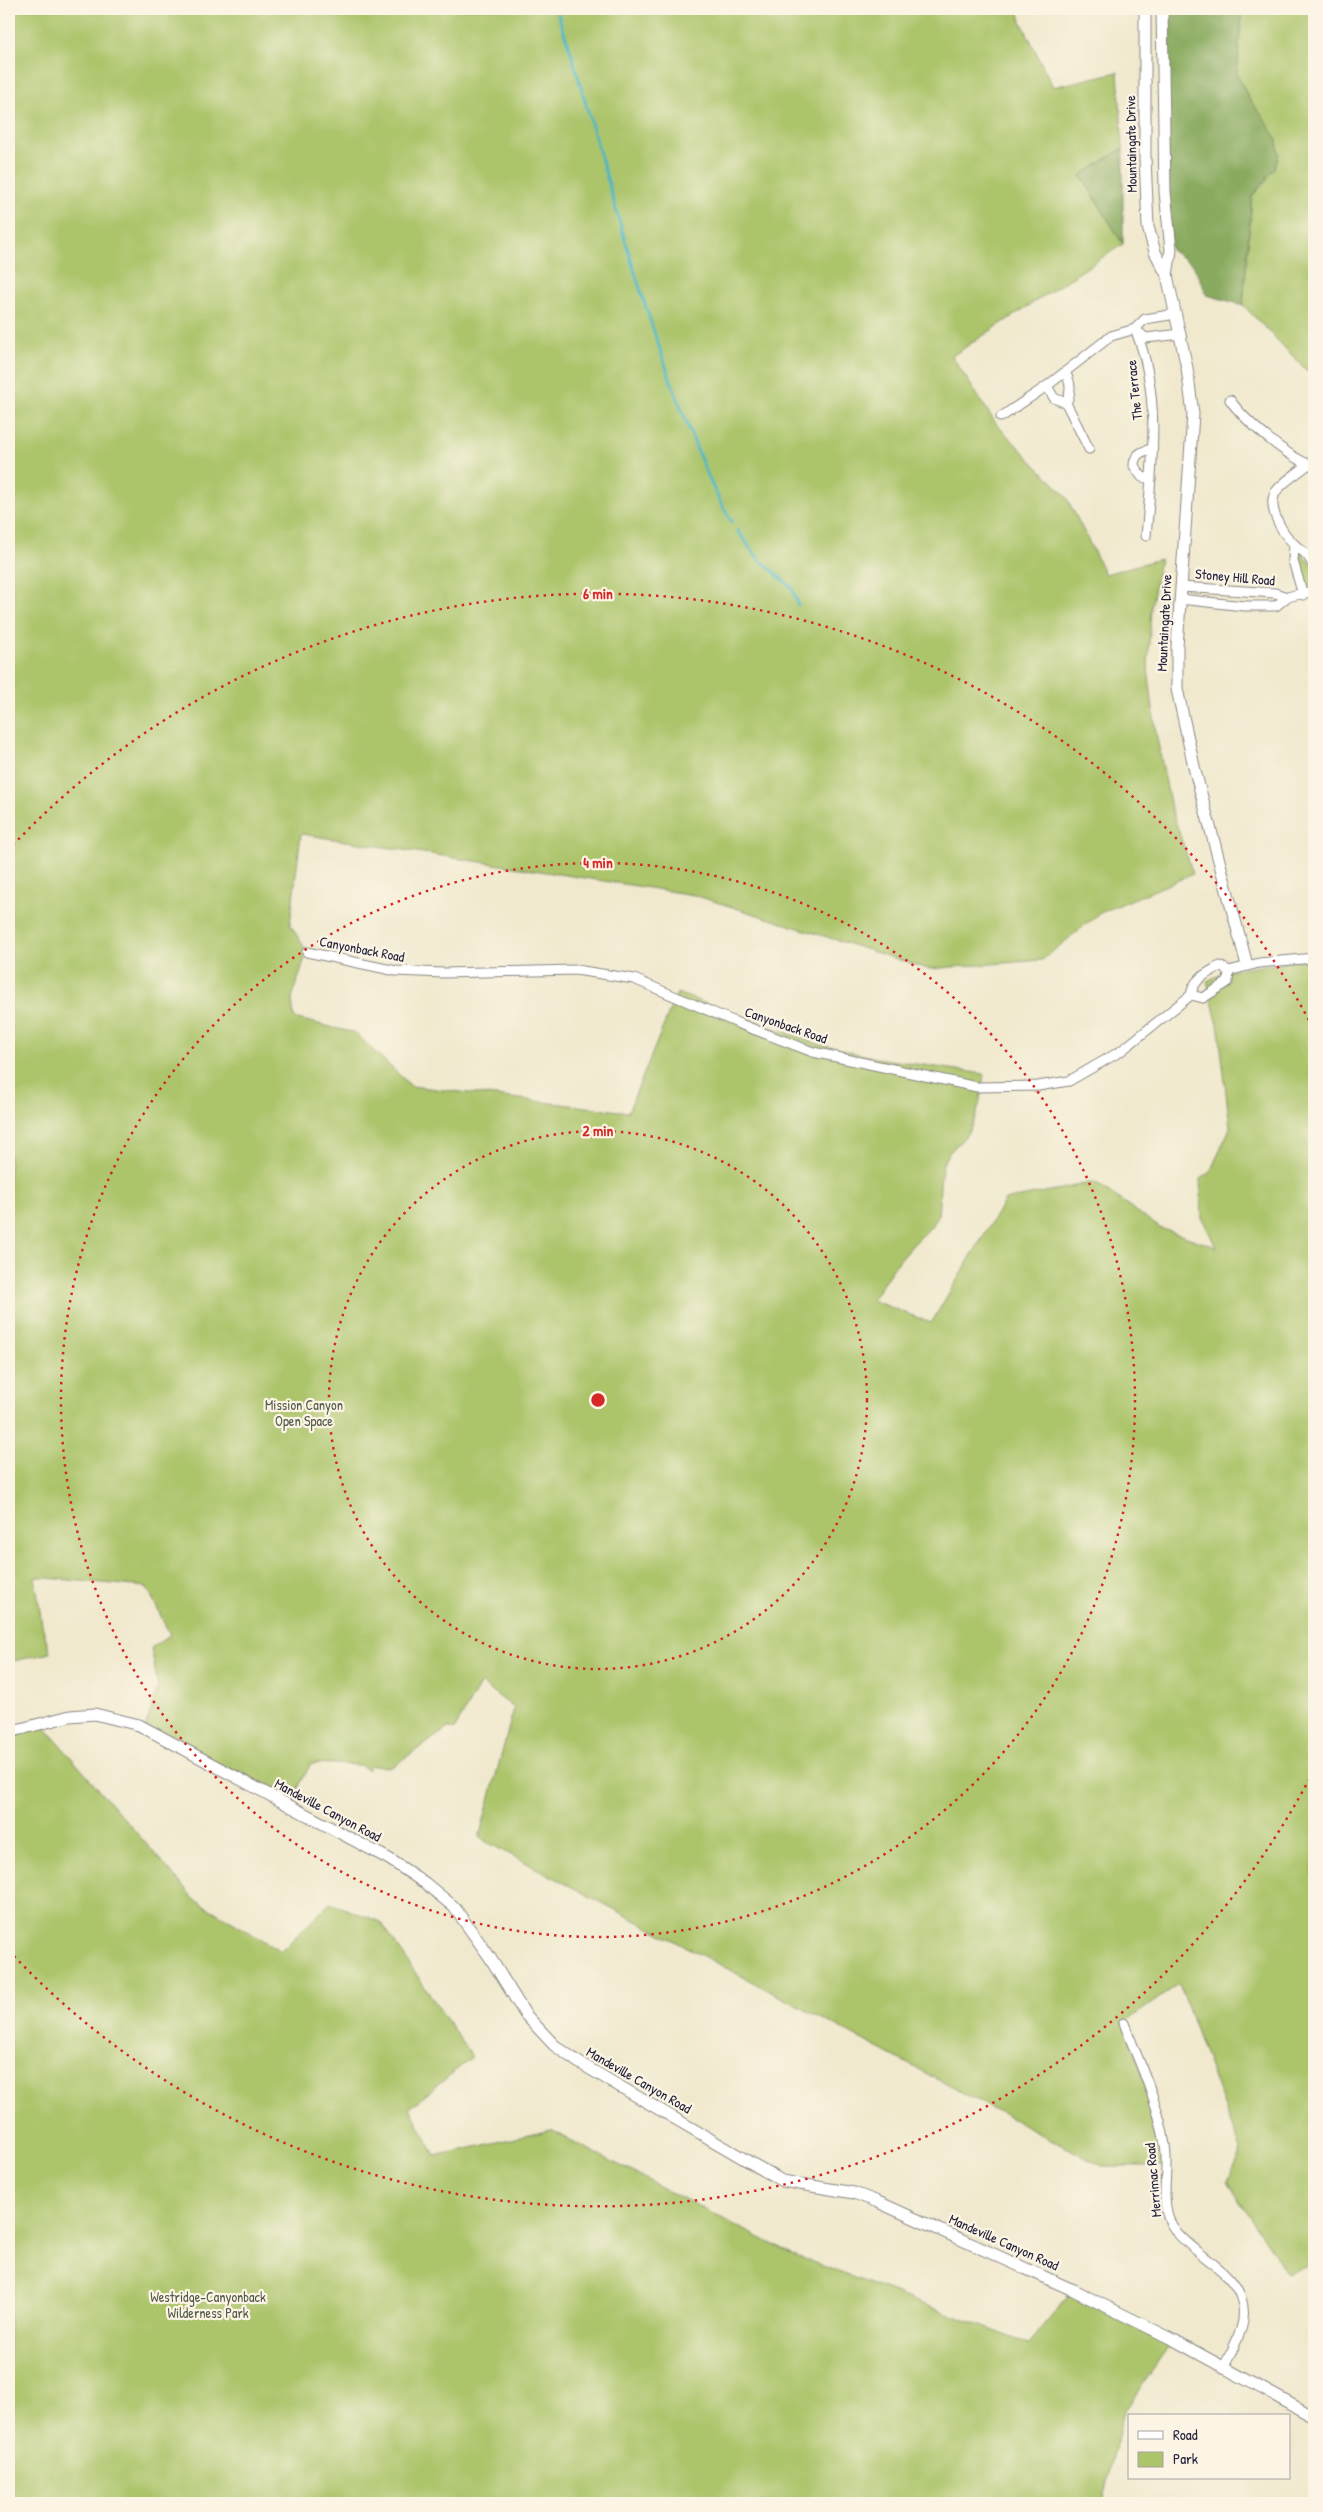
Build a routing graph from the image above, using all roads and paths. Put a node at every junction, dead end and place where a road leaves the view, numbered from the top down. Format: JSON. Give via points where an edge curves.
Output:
{"nodes":[{"id":1,"x":1145,"y":9,"type":"edge"},
{"id":2,"x":1162,"y":9,"type":"edge"},
{"id":3,"x":1168,"y":276,"type":"junction"},
{"id":4,"x":1176,"y":314,"type":"junction"},
{"id":5,"x":1135,"y":329,"type":"junction"},
{"id":6,"x":1180,"y":334,"type":"junction"},
{"id":7,"x":1065,"y":372,"type":"junction"},
{"id":8,"x":1047,"y":386,"type":"junction"},
{"id":9,"x":1230,"y":400,"type":"dead end"},
{"id":10,"x":1066,"y":403,"type":"junction"},
{"id":11,"x":1000,"y":417,"type":"dead end"},
{"id":12,"x":1090,"y":449,"type":"dead end"},
{"id":13,"x":1152,"y":449,"type":"junction"},
{"id":14,"x":1312,"y":465,"type":"edge"},
{"id":15,"x":1151,"y":479,"type":"junction"},
{"id":16,"x":1146,"y":536,"type":"dead end"},
{"id":17,"x":1294,"y":544,"type":"junction"},
{"id":18,"x":1314,"y":567,"type":"edge"},
{"id":19,"x":1314,"y":591,"type":"edge"},
{"id":20,"x":1245,"y":592,"type":"junction"},
{"id":21,"x":1180,"y":593,"type":"junction"},
{"id":22,"x":1303,"y":595,"type":"junction"},
{"id":23,"x":1288,"y":598,"type":"junction"},
{"id":24,"x":1244,"y":606,"type":"junction"},
{"id":25,"x":307,"y":952,"type":"dead end"},
{"id":26,"x":1314,"y":958,"type":"edge"},
{"id":27,"x":1247,"y":965,"type":"junction"},
{"id":28,"x":1216,"y":968,"type":"junction"},
{"id":29,"x":1229,"y":971,"type":"junction"},
{"id":30,"x":1221,"y":986,"type":"junction"},
{"id":31,"x":1191,"y":995,"type":"junction"},
{"id":32,"x":9,"y":1732,"type":"edge"},
{"id":33,"x":1124,"y":2023,"type":"dead end"},
{"id":34,"x":1223,"y":2369,"type":"junction"},
{"id":35,"x":1314,"y":2417,"type":"edge"}],
"edges":[{"from":1,"to":3,"type":"street","name":"Mountaingate Drive","via":[[1148,227],[1155,252]]},
{"from":2,"to":3,"type":"street","name":"Mountaingate Drive","via":[[1165,192],[1171,250]]},
{"from":3,"to":4,"type":"street","name":"Mountaingate Drive"},
{"from":4,"to":5,"type":"street","via":[[1145,319]]},
{"from":4,"to":6,"type":"street","name":"Mountaingate Drive"},
{"from":5,"to":6,"type":"street","via":[[1146,338]]},
{"from":5,"to":7,"type":"street","via":[[1111,336]]},
{"from":5,"to":13,"type":"street","name":"The Terrace","via":[[1147,369]]},
{"from":6,"to":21,"type":"street","name":"Mountaingate Drive","via":[[1193,414]]},
{"from":7,"to":8,"type":"street"},
{"from":7,"to":10,"type":"street","via":[[1071,383]]},
{"from":8,"to":10,"type":"street","via":[[1054,398]]},
{"from":8,"to":11,"type":"street"},
{"from":9,"to":14,"type":"street","via":[[1260,433]]},
{"from":10,"to":12,"type":"street"},
{"from":13,"to":15,"type":"street","name":"The Terrace"},
{"from":13,"to":15,"type":"street","via":[[1144,450],[1134,460],[1137,473]]},
{"from":14,"to":17,"type":"street","via":[[1278,489],[1273,500],[1280,525]]},
{"from":15,"to":16,"type":"street","name":"The Terrace"},
{"from":17,"to":18,"type":"street","via":[[1307,553]]},
{"from":17,"to":22,"type":"street","via":[[1294,561]]},
{"from":19,"to":22,"type":"street","name":"Stoney Hill Road"},
{"from":20,"to":21,"type":"street","name":"Stoney Hill Road"},
{"from":20,"to":23,"type":"street","name":"Stoney Hill Road","via":[[1275,592]]},
{"from":20,"to":24,"type":"street"},
{"from":21,"to":24,"type":"street","name":"Stoney Hill Road"},
{"from":21,"to":27,"type":"street","name":"Mountaingate Drive","via":[[1177,689],[1183,726]]},
{"from":22,"to":23,"type":"street","name":"Stoney Hill Road"},
{"from":23,"to":24,"type":"street","name":"Stoney Hill Road","via":[[1276,606]]},
{"from":25,"to":31,"type":"street","name":"Canyonback Road","via":[[396,971],[576,970],[634,979],[813,1052],[977,1087],[1038,1086],[1069,1081],[1121,1051]]},
{"from":26,"to":27,"type":"street"},
{"from":27,"to":29,"type":"street"},
{"from":28,"to":29,"type":"street"},
{"from":28,"to":30,"type":"street"},
{"from":28,"to":31,"type":"street","name":"Canyonback Road","via":[[1193,984]]},
{"from":29,"to":30,"type":"street","via":[[1228,982]]},
{"from":30,"to":31,"type":"street","via":[[1203,998]]},
{"from":32,"to":34,"type":"street","name":"Mandeville Canyon Road","via":[[70,1716],[95,1714],[139,1725],[389,1859],[425,1883],[454,1907],[538,2030],[578,2062],[629,2093],[782,2181],[854,2194],[878,2202],[1073,2290],[1174,2340]]},
{"from":33,"to":34,"type":"street","name":"Merrimac Road","via":[[1161,2127],[1167,2166],[1165,2192],[1168,2216],[1174,2228],[1236,2287],[1241,2298],[1244,2320]]},
{"from":34,"to":35,"type":"street","name":"Mandeville Canyon Road"}]}
